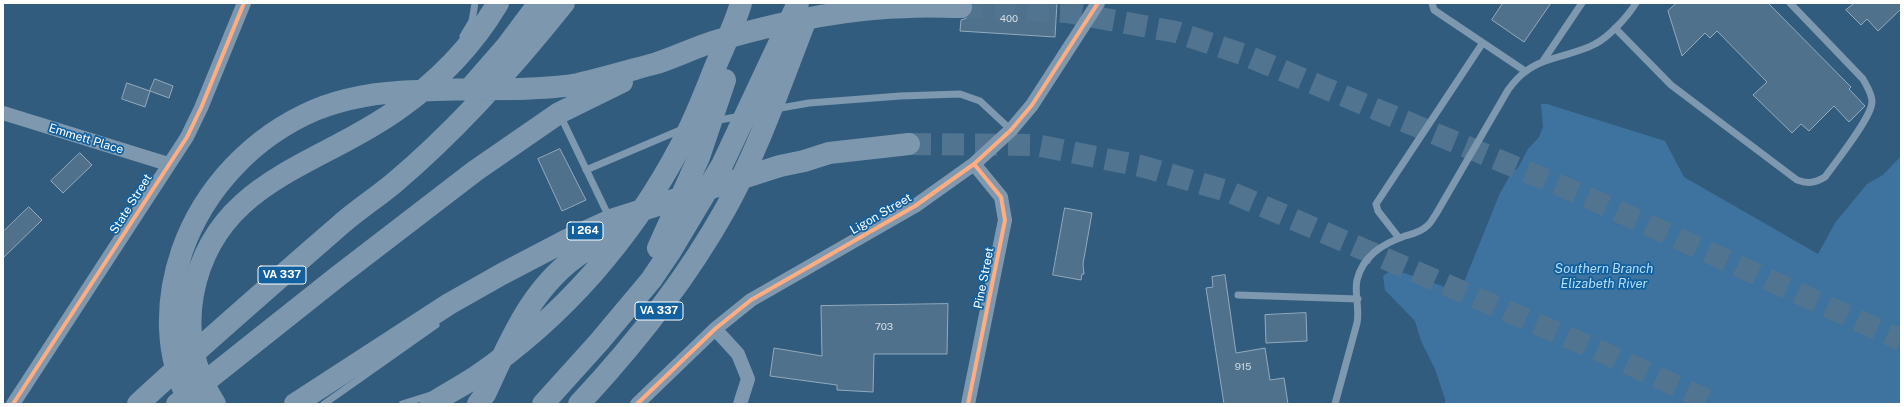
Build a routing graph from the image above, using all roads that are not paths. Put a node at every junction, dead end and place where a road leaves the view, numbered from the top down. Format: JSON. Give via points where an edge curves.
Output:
{"nodes":[{"id":1,"x":244,"y":3,"type":"edge"},
{"id":2,"x":475,"y":3,"type":"edge"},
{"id":3,"x":498,"y":3,"type":"edge"},
{"id":4,"x":539,"y":3,"type":"edge"},
{"id":5,"x":564,"y":3,"type":"edge"},
{"id":6,"x":798,"y":3,"type":"edge"},
{"id":7,"x":812,"y":3,"type":"edge"},
{"id":8,"x":1098,"y":3,"type":"edge"},
{"id":9,"x":1432,"y":3,"type":"edge"},
{"id":10,"x":1582,"y":3,"type":"edge"},
{"id":11,"x":1636,"y":3,"type":"edge"},
{"id":12,"x":1790,"y":3,"type":"edge"},
{"id":13,"x":740,"y":7,"type":"edge"},
{"id":14,"x":961,"y":8,"type":"dead end"},
{"id":15,"x":1615,"y":28,"type":"junction"},
{"id":16,"x":1482,"y":44,"type":"junction"},
{"id":17,"x":788,"y":45,"type":"junction"},
{"id":18,"x":1543,"y":61,"type":"junction"},
{"id":19,"x":659,"y":62,"type":"junction"},
{"id":20,"x":446,"y":68,"type":"junction"},
{"id":21,"x":498,"y":69,"type":"junction"},
{"id":22,"x":1525,"y":71,"type":"junction"},
{"id":23,"x":706,"y":110,"type":"junction"},
{"id":24,"x":759,"y":112,"type":"junction"},
{"id":25,"x":3,"y":113,"type":"edge"},
{"id":26,"x":559,"y":113,"type":"junction"},
{"id":27,"x":1011,"y":130,"type":"junction"},
{"id":28,"x":909,"y":144,"type":"tunnel mouth"},
{"id":29,"x":168,"y":164,"type":"junction"},
{"id":30,"x":974,"y":164,"type":"junction"},
{"id":31,"x":586,"y":170,"type":"junction"},
{"id":32,"x":728,"y":172,"type":"junction"},
{"id":33,"x":611,"y":220,"type":"junction"},
{"id":34,"x":1399,"y":238,"type":"junction"},
{"id":35,"x":502,"y":274,"type":"junction"},
{"id":36,"x":1238,"y":295,"type":"dead end"},
{"id":37,"x":1358,"y":299,"type":"junction"},
{"id":38,"x":453,"y":312,"type":"dead end"},
{"id":39,"x":441,"y":321,"type":"dead end"},
{"id":40,"x":615,"y":322,"type":"junction"},
{"id":41,"x":715,"y":329,"type":"junction"},
{"id":42,"x":457,"y":388,"type":"junction"},
{"id":43,"x":13,"y":404,"type":"edge"},
{"id":44,"x":138,"y":404,"type":"edge"},
{"id":45,"x":177,"y":404,"type":"edge"},
{"id":46,"x":191,"y":404,"type":"edge"},
{"id":47,"x":215,"y":404,"type":"edge"},
{"id":48,"x":295,"y":404,"type":"edge"},
{"id":49,"x":324,"y":404,"type":"edge"},
{"id":50,"x":402,"y":404,"type":"edge"},
{"id":51,"x":431,"y":404,"type":"edge"},
{"id":52,"x":478,"y":404,"type":"edge"},
{"id":53,"x":543,"y":404,"type":"edge"},
{"id":54,"x":580,"y":404,"type":"edge"},
{"id":55,"x":637,"y":404,"type":"edge"},
{"id":56,"x":740,"y":404,"type":"edge"},
{"id":57,"x":968,"y":404,"type":"edge"},
{"id":58,"x":1335,"y":404,"type":"edge"}],
"edges":[{"from":1,"to":29,"type":"street","name":"State Street","via":[[201,108],[187,137]]},
{"from":2,"to":20,"type":"lane","via":[[472,21]]},
{"from":3,"to":20,"type":"highway","via":[[484,27]]},
{"from":4,"to":21,"type":"highway","number":"VA 337"},
{"from":5,"to":21,"type":"highway"},
{"from":6,"to":17,"type":"highway"},
{"from":7,"to":17,"type":"highway","number":"VA 337"},
{"from":8,"to":27,"type":"street","name":"Ligon Street","via":[[1032,105]]},
{"from":9,"to":16,"type":"lane","via":[[1434,10]]},
{"from":10,"to":18,"type":"lane"},
{"from":11,"to":15,"type":"lane"},
{"from":12,"to":15,"type":"lane","via":[[1863,79],[1871,92],[1872,102],[1867,117],[1825,177],[1816,182],[1806,183],[1797,180],[1693,102],[1671,85]]},
{"from":13,"to":23,"type":"highway","via":[[724,62]]},
{"from":14,"to":19,"type":"highway","via":[[892,8],[817,16],[724,39]]},
{"from":15,"to":18,"type":"lane","via":[[1597,43],[1579,52]]},
{"from":16,"to":22,"type":"lane"},
{"from":16,"to":34,"type":"lane","via":[[1376,204],[1378,211]]},
{"from":17,"to":24,"type":"highway"},
{"from":17,"to":24,"type":"highway","number":"VA 337","via":[[778,93]]},
{"from":18,"to":22,"type":"lane"},
{"from":19,"to":26,"type":"highway"},
{"from":19,"to":46,"type":"highway","via":[[566,86],[416,90],[359,97],[316,110],[260,142],[213,190],[186,239],[176,273],[170,311],[170,341],[178,376]]},
{"from":20,"to":47,"type":"highway","via":[[407,103],[384,119],[258,191],[236,209],[214,236],[196,279],[190,320],[198,371]]},
{"from":21,"to":44,"type":"highway","number":"VA 337","via":[[468,102],[438,124],[385,174],[355,212],[209,338]]},
{"from":22,"to":34,"type":"lane","via":[[1508,90],[1427,227]]},
{"from":23,"to":40,"type":"highway","via":[[705,137],[692,174],[669,227]]},
{"from":23,"to":42,"type":"highway","via":[[681,145],[658,186],[612,251],[569,300],[527,337],[477,376]]},
{"from":24,"to":27,"type":"lane","via":[[809,103],[960,94],[980,101]]},
{"from":24,"to":31,"type":"lane","via":[[679,130]]},
{"from":24,"to":32,"type":"highway","via":[[739,129]]},
{"from":24,"to":54,"type":"highway","number":"VA 337","via":[[752,157],[706,242],[668,299]]},
{"from":25,"to":29,"type":"street","name":"Emmett Place"},
{"from":26,"to":31,"type":"lane"},
{"from":26,"to":45,"type":"highway","via":[[468,176]]},
{"from":27,"to":30,"type":"street","name":"Ligon Street"},
{"from":28,"to":32,"type":"highway","number":"I 264","via":[[829,153],[754,173]]},
{"from":29,"to":43,"type":"street","name":"State Street"},
{"from":30,"to":41,"type":"street","name":"Ligon Street","via":[[915,206],[751,300]]},
{"from":30,"to":57,"type":"street","name":"Pine Street","via":[[1001,197],[1005,220]]},
{"from":31,"to":33,"type":"lane"},
{"from":32,"to":33,"type":"highway","number":"I 264"},
{"from":32,"to":40,"type":"highway","via":[[691,219],[651,280]]},
{"from":32,"to":52,"type":"highway","via":[[582,253],[567,265],[534,300],[520,320]]},
{"from":33,"to":35,"type":"highway","number":"I 264"},
{"from":34,"to":37,"type":"lane","via":[[1383,245],[1366,262],[1357,279]]},
{"from":35,"to":38,"type":"lane"},
{"from":35,"to":48,"type":"highway","number":"I 264","via":[[408,330]]},
{"from":36,"to":37,"type":"lane"},
{"from":37,"to":58,"type":"lane","via":[[1358,324]]},
{"from":39,"to":49,"type":"lane"},
{"from":40,"to":53,"type":"highway"},
{"from":41,"to":55,"type":"street","name":"Ligon Street"},
{"from":41,"to":56,"type":"street","via":[[738,354],[748,379]]},
{"from":42,"to":50,"type":"lane"},
{"from":42,"to":51,"type":"highway"}]}
